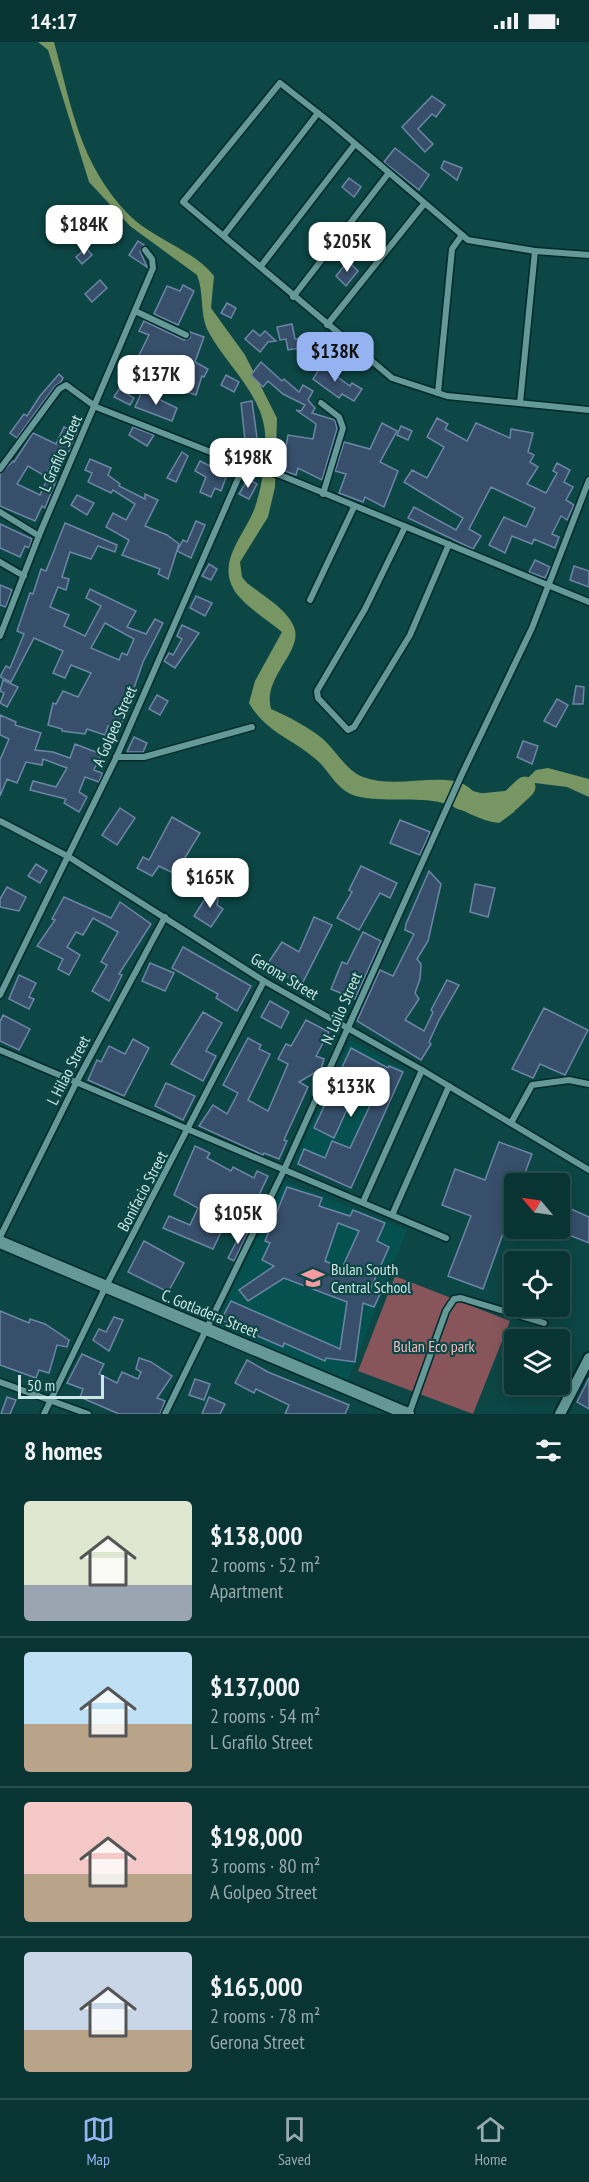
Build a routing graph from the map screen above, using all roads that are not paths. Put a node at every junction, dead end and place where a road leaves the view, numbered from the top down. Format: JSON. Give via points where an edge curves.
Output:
{"nodes":[{"id":1,"x":318,"y":113,"type":"junction"},
{"id":2,"x":355,"y":144,"type":"junction"},
{"id":3,"x":388,"y":174,"type":"junction"},
{"id":4,"x":424,"y":204,"type":"junction"},
{"id":5,"x":224,"y":235,"type":"junction"},
{"id":6,"x":462,"y":235,"type":"junction"},
{"id":7,"x":145,"y":250,"type":"dead end"},
{"id":8,"x":535,"y":251,"type":"junction"},
{"id":9,"x":589,"y":255,"type":"edge"},
{"id":10,"x":261,"y":266,"type":"junction"},
{"id":11,"x":293,"y":297,"type":"junction"},
{"id":12,"x":135,"y":311,"type":"junction"},
{"id":13,"x":327,"y":325,"type":"junction"},
{"id":14,"x":186,"y":335,"type":"dead end"},
{"id":15,"x":438,"y":393,"type":"junction"},
{"id":16,"x":321,"y":403,"type":"dead end"},
{"id":17,"x":520,"y":403,"type":"junction"},
{"id":18,"x":96,"y":407,"type":"junction"},
{"id":19,"x":589,"y":410,"type":"edge"},
{"id":20,"x":244,"y":465,"type":"junction"},
{"id":21,"x":0,"y":469,"type":"edge"},
{"id":22,"x":589,"y":480,"type":"edge"},
{"id":23,"x":323,"y":494,"type":"junction"},
{"id":24,"x":354,"y":507,"type":"junction"},
{"id":25,"x":0,"y":512,"type":"edge"},
{"id":26,"x":405,"y":527,"type":"junction"},
{"id":27,"x":39,"y":536,"type":"junction"},
{"id":28,"x":449,"y":544,"type":"junction"},
{"id":29,"x":0,"y":562,"type":"edge"},
{"id":30,"x":24,"y":576,"type":"junction"},
{"id":31,"x":550,"y":586,"type":"junction"},
{"id":32,"x":310,"y":600,"type":"dead end"},
{"id":33,"x":589,"y":602,"type":"edge"},
{"id":34,"x":0,"y":614,"type":"edge"},
{"id":35,"x":7,"y":618,"type":"junction"},
{"id":36,"x":0,"y":636,"type":"edge"},
{"id":37,"x":252,"y":728,"type":"dead end"},
{"id":38,"x":116,"y":757,"type":"junction"},
{"id":39,"x":0,"y":821,"type":"edge"},
{"id":40,"x":69,"y":857,"type":"junction"},
{"id":41,"x":165,"y":917,"type":"junction"},
{"id":42,"x":264,"y":981,"type":"junction"},
{"id":43,"x":0,"y":995,"type":"edge"},
{"id":44,"x":346,"y":1029,"type":"junction"},
{"id":45,"x":0,"y":1050,"type":"edge"},
{"id":46,"x":423,"y":1070,"type":"junction"},
{"id":47,"x":76,"y":1083,"type":"junction"},
{"id":48,"x":589,"y":1084,"type":"edge"},
{"id":49,"x":449,"y":1086,"type":"junction"},
{"id":50,"x":511,"y":1123,"type":"junction"},
{"id":51,"x":188,"y":1131,"type":"junction"},
{"id":52,"x":284,"y":1170,"type":"junction"},
{"id":53,"x":589,"y":1170,"type":"edge"},
{"id":54,"x":363,"y":1202,"type":"junction"},
{"id":55,"x":393,"y":1213,"type":"junction"},
{"id":56,"x":0,"y":1237,"type":"edge"},
{"id":57,"x":446,"y":1238,"type":"dead end"},
{"id":58,"x":0,"y":1242,"type":"edge"},
{"id":59,"x":105,"y":1288,"type":"junction"},
{"id":60,"x":544,"y":1323,"type":"dead end"},
{"id":61,"x":206,"y":1329,"type":"junction"},
{"id":62,"x":589,"y":1358,"type":"edge"},
{"id":63,"x":0,"y":1382,"type":"edge"},
{"id":64,"x":51,"y":1400,"type":"junction"},
{"id":65,"x":44,"y":1414,"type":"edge"},
{"id":66,"x":88,"y":1414,"type":"edge"},
{"id":67,"x":165,"y":1414,"type":"edge"},
{"id":68,"x":409,"y":1414,"type":"edge"},
{"id":69,"x":560,"y":1414,"type":"edge"}],
"edges":[{"from":1,"to":2,"type":"street"},
{"from":1,"to":5,"type":"street"},
{"from":1,"to":5,"type":"street","via":[[280,83],[183,202]]},
{"from":2,"to":3,"type":"street"},
{"from":2,"to":10,"type":"street"},
{"from":3,"to":4,"type":"street"},
{"from":3,"to":11,"type":"street"},
{"from":4,"to":6,"type":"street"},
{"from":4,"to":13,"type":"street"},
{"from":5,"to":10,"type":"street"},
{"from":6,"to":8,"type":"street","via":[[468,240]]},
{"from":6,"to":15,"type":"street","via":[[452,249]]},
{"from":7,"to":12,"type":"street","name":"L Grafilo Street","via":[[153,268]]},
{"from":8,"to":9,"type":"street"},
{"from":8,"to":17,"type":"street"},
{"from":10,"to":11,"type":"street"},
{"from":11,"to":13,"type":"street"},
{"from":12,"to":14,"type":"street"},
{"from":12,"to":18,"type":"street","name":"L Grafilo Street"},
{"from":13,"to":15,"type":"street","via":[[392,378]]},
{"from":15,"to":17,"type":"street"},
{"from":16,"to":23,"type":"street","via":[[339,417],[343,428]]},
{"from":17,"to":19,"type":"street"},
{"from":18,"to":20,"type":"street"},
{"from":18,"to":21,"type":"street","via":[[66,385],[59,389]]},
{"from":18,"to":27,"type":"street","name":"L Grafilo Street"},
{"from":20,"to":23,"type":"street","via":[[280,475]]},
{"from":20,"to":38,"type":"street","name":"A Golpeo Street"},
{"from":22,"to":31,"type":"street","name":"N. Loilo Street"},
{"from":23,"to":24,"type":"street"},
{"from":24,"to":26,"type":"street"},
{"from":24,"to":32,"type":"street"},
{"from":25,"to":27,"type":"street"},
{"from":26,"to":28,"type":"street"},
{"from":26,"to":28,"type":"street","via":[[365,609],[317,690],[318,698],[348,730],[354,727],[410,635]]},
{"from":27,"to":30,"type":"street","name":"L Grafilo Street"},
{"from":28,"to":31,"type":"street"},
{"from":29,"to":30,"type":"street"},
{"from":30,"to":35,"type":"street","name":"L Grafilo Street"},
{"from":31,"to":33,"type":"street"},
{"from":31,"to":44,"type":"street","name":"N. Loilo Street"},
{"from":34,"to":35,"type":"street"},
{"from":35,"to":36,"type":"street","name":"L Grafilo Street"},
{"from":37,"to":38,"type":"street","via":[[144,757]]},
{"from":38,"to":40,"type":"street","name":"A Golpeo Street"},
{"from":39,"to":40,"type":"street","name":"Gerona Street"},
{"from":40,"to":41,"type":"street","name":"Gerona Street"},
{"from":40,"to":43,"type":"street","name":"A Golpeo Street"},
{"from":41,"to":42,"type":"street","name":"Gerona Street"},
{"from":41,"to":47,"type":"street","name":"L Hilao Street"},
{"from":42,"to":44,"type":"street","name":"Gerona Street"},
{"from":42,"to":51,"type":"street","name":"Bonifacio Street"},
{"from":44,"to":46,"type":"street","name":"Gerona Street"},
{"from":44,"to":52,"type":"street","name":"N. Loilo Street"},
{"from":45,"to":47,"type":"street"},
{"from":46,"to":49,"type":"street","name":"Gerona Street"},
{"from":46,"to":54,"type":"street"},
{"from":47,"to":51,"type":"street"},
{"from":47,"to":56,"type":"street","name":"L Hilao Street"},
{"from":48,"to":50,"type":"street","via":[[569,1080],[532,1085]]},
{"from":49,"to":50,"type":"street","name":"Gerona Street"},
{"from":49,"to":55,"type":"street"},
{"from":50,"to":53,"type":"street","name":"Gerona Street"},
{"from":51,"to":52,"type":"street"},
{"from":51,"to":59,"type":"street","name":"Bonifacio Street"},
{"from":52,"to":54,"type":"street"},
{"from":52,"to":61,"type":"street","name":"N. Loilo Street"},
{"from":54,"to":55,"type":"street"},
{"from":55,"to":57,"type":"street"},
{"from":58,"to":59,"type":"main road","name":"C. Gotladera Street"},
{"from":59,"to":61,"type":"main road","name":"C. Gotladera Street"},
{"from":59,"to":64,"type":"street","name":"Bonifacio Street"},
{"from":60,"to":68,"type":"street","via":[[454,1299],[446,1311]]},
{"from":61,"to":67,"type":"street","name":"N. Loilo Street"},
{"from":61,"to":68,"type":"main road","name":"C. Gotladera Street"},
{"from":62,"to":69,"type":"street"},
{"from":63,"to":64,"type":"street"},
{"from":64,"to":65,"type":"street","name":"Bonifacio Street"},
{"from":64,"to":66,"type":"street"}]}
